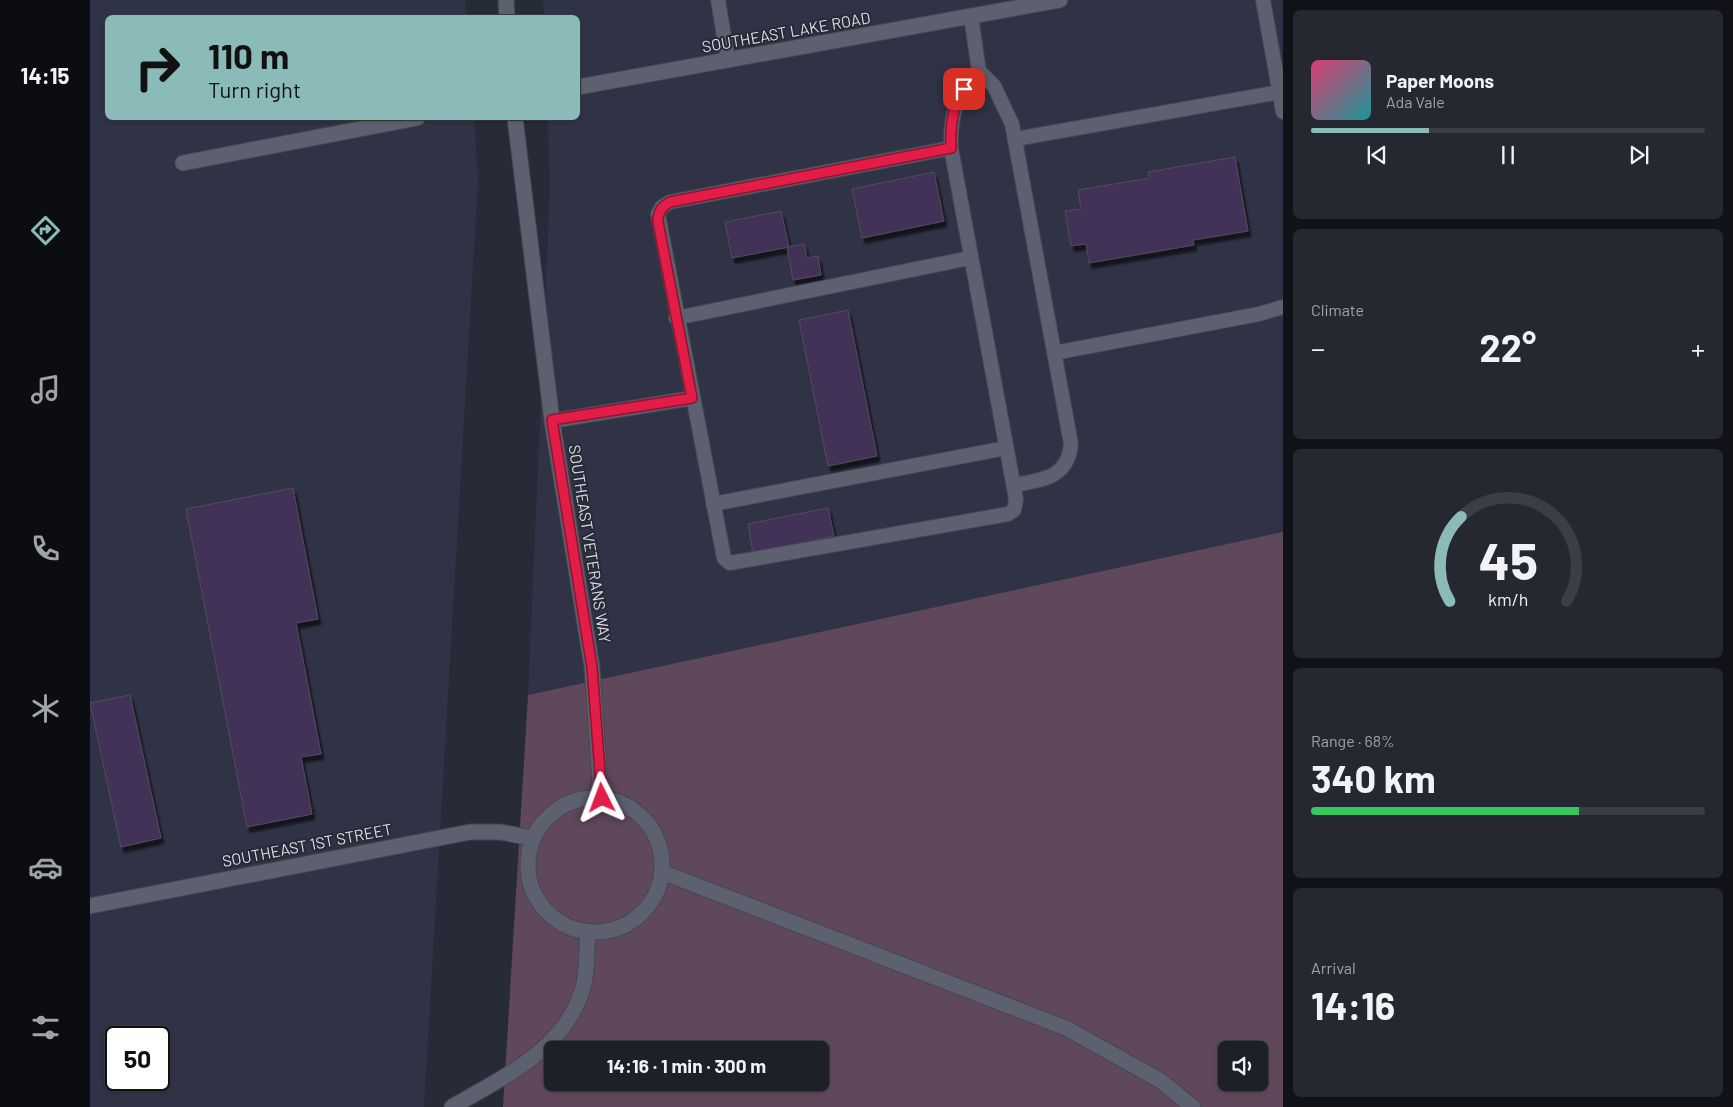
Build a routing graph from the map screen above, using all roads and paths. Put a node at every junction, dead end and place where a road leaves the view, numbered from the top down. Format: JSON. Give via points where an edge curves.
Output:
{"nodes":[{"id":1,"x":506,"y":0,"type":"edge"},
{"id":2,"x":718,"y":0,"type":"edge"},
{"id":3,"x":1060,"y":0,"type":"edge"},
{"id":4,"x":1263,"y":0,"type":"edge"},
{"id":5,"x":507,"y":15,"type":"edge"},
{"id":6,"x":971,"y":16,"type":"junction"},
{"id":7,"x":728,"y":60,"type":"junction"},
{"id":8,"x":979,"y":72,"type":"junction"},
{"id":9,"x":580,"y":87,"type":"edge"},
{"id":10,"x":1280,"y":92,"type":"junction"},
{"id":11,"x":1283,"y":112,"type":"edge"},
{"id":12,"x":408,"y":120,"type":"edge"},
{"id":13,"x":515,"y":120,"type":"edge"},
{"id":14,"x":1015,"y":139,"type":"junction"},
{"id":15,"x":951,"y":148,"type":"junction"},
{"id":16,"x":183,"y":163,"type":"dead end"},
{"id":17,"x":970,"y":258,"type":"junction"},
{"id":18,"x":1283,"y":306,"type":"edge"},
{"id":19,"x":676,"y":318,"type":"junction"},
{"id":20,"x":1054,"y":353,"type":"junction"},
{"id":21,"x":692,"y":398,"type":"junction"},
{"id":22,"x":552,"y":420,"type":"junction"},
{"id":23,"x":1006,"y":448,"type":"junction"},
{"id":24,"x":1014,"y":485,"type":"junction"},
{"id":25,"x":713,"y":504,"type":"junction"},
{"id":26,"x":602,"y":798,"type":"junction"},
{"id":27,"x":532,"y":838,"type":"junction"},
{"id":28,"x":662,"y":872,"type":"junction"},
{"id":29,"x":90,"y":906,"type":"edge"},
{"id":30,"x":588,"y":933,"type":"junction"},
{"id":31,"x":452,"y":1107,"type":"edge"},
{"id":32,"x":1193,"y":1107,"type":"edge"}],
"edges":[{"from":1,"to":5,"type":"street"},
{"from":2,"to":7,"type":"lane"},
{"from":3,"to":6,"type":"street","name":"SOUTHEAST LAKE ROAD"},
{"from":4,"to":10,"type":"lane"},
{"from":6,"to":7,"type":"street","name":"SOUTHEAST LAKE ROAD"},
{"from":6,"to":8,"type":"lane"},
{"from":7,"to":9,"type":"street","name":"SOUTHEAST LAKE ROAD"},
{"from":8,"to":14,"type":"lane","via":[[994,86],[1005,104]]},
{"from":8,"to":15,"type":"lane","via":[[958,98]]},
{"from":10,"to":11,"type":"lane"},
{"from":10,"to":14,"type":"lane"},
{"from":12,"to":16,"type":"street"},
{"from":13,"to":22,"type":"street","name":"SOUTHEAST VETERANS WAY"},
{"from":14,"to":20,"type":"lane"},
{"from":15,"to":17,"type":"lane"},
{"from":15,"to":19,"type":"lane","via":[[670,202],[662,207],[658,222]]},
{"from":17,"to":19,"type":"lane"},
{"from":17,"to":23,"type":"lane"},
{"from":18,"to":20,"type":"lane","via":[[1259,314]]},
{"from":19,"to":21,"type":"lane"},
{"from":20,"to":24,"type":"lane","via":[[1071,444],[1068,461],[1052,476]]},
{"from":21,"to":22,"type":"lane"},
{"from":21,"to":25,"type":"lane"},
{"from":22,"to":26,"type":"street","name":"SOUTHEAST VETERANS WAY","via":[[591,658]]},
{"from":23,"to":24,"type":"lane"},
{"from":23,"to":25,"type":"lane"},
{"from":24,"to":25,"type":"lane","via":[[1014,510],[1008,514],[730,563],[724,558]]},
{"from":26,"to":27,"type":"street","via":[[580,799],[561,806],[544,820]]},
{"from":26,"to":28,"type":"street","via":[[622,803],[640,815],[653,831],[661,851]]},
{"from":27,"to":29,"type":"street","name":"SOUTHEAST 1ST STREET","via":[[500,832],[470,832]]},
{"from":27,"to":30,"type":"street","via":[[527,858],[528,880],[536,900],[550,916],[568,928]]},
{"from":28,"to":30,"type":"street","via":[[657,893],[646,911],[609,932]]},
{"from":28,"to":32,"type":"street","via":[[1066,1028],[1161,1081]]},
{"from":30,"to":31,"type":"street","via":[[582,992],[572,1016],[554,1041],[532,1059]]}]}
